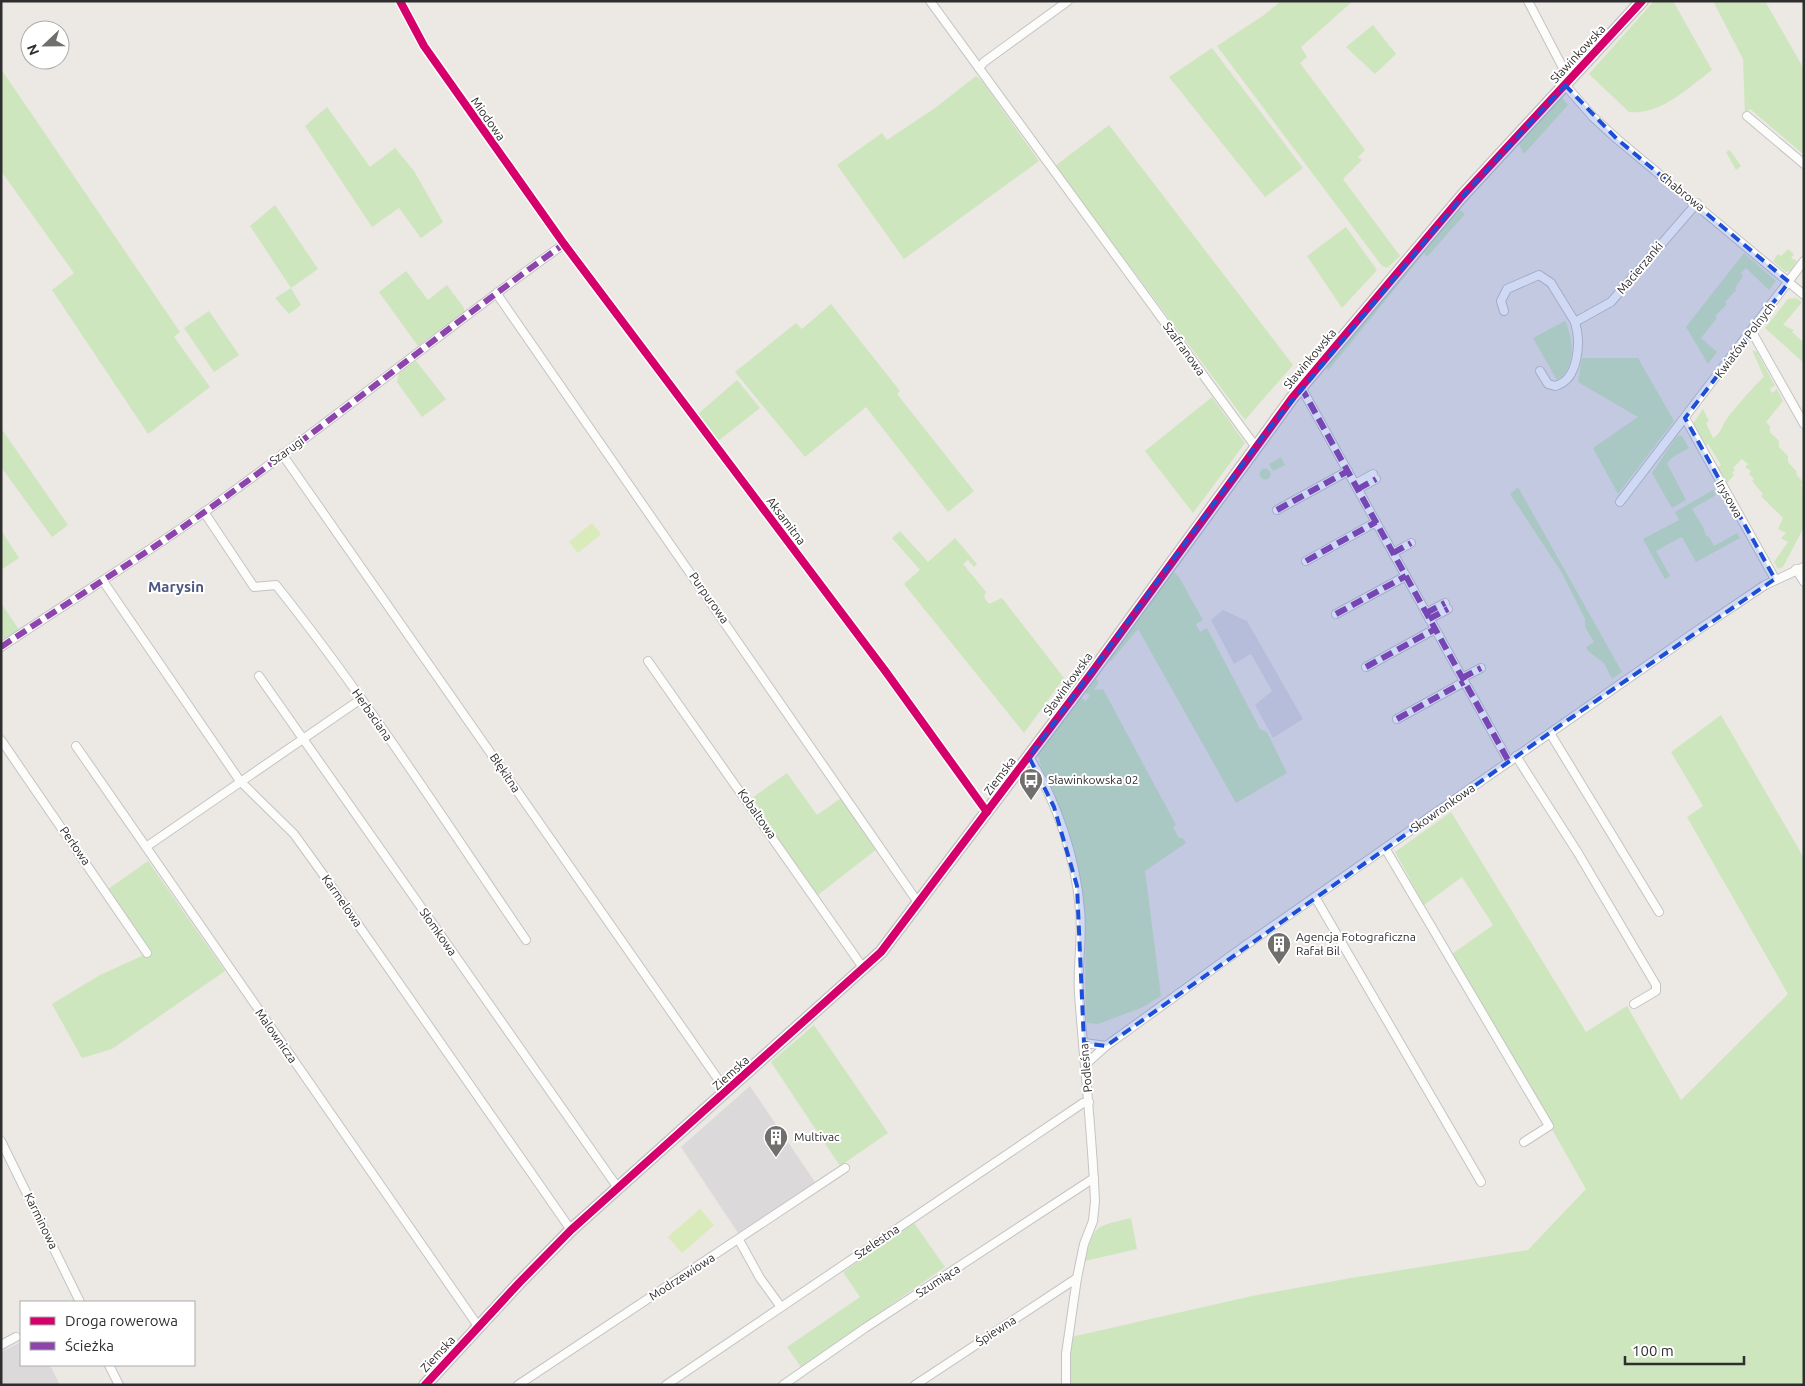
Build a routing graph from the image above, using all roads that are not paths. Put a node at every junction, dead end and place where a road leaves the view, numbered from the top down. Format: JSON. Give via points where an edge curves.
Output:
{"nodes":[{"id":1,"x":400,"y":1,"type":"edge"},
{"id":2,"x":930,"y":1,"type":"edge"},
{"id":3,"x":1068,"y":1,"type":"edge"},
{"id":4,"x":1528,"y":1,"type":"edge"},
{"id":5,"x":1642,"y":1,"type":"edge"},
{"id":6,"x":979,"y":68,"type":"junction"},
{"id":7,"x":1568,"y":81,"type":"junction"},
{"id":8,"x":1747,"y":116,"type":"dead end"},
{"id":9,"x":1804,"y":164,"type":"edge"},
{"id":10,"x":1696,"y":203,"type":"junction"},
{"id":11,"x":564,"y":244,"type":"junction"},
{"id":12,"x":1804,"y":261,"type":"edge"},
{"id":13,"x":1789,"y":282,"type":"junction"},
{"id":14,"x":498,"y":292,"type":"junction"},
{"id":15,"x":1804,"y":295,"type":"edge"},
{"id":16,"x":1504,"y":311,"type":"dead end"},
{"id":17,"x":1575,"y":322,"type":"junction"},
{"id":18,"x":1752,"y":332,"type":"junction"},
{"id":19,"x":1540,"y":371,"type":"dead end"},
{"id":20,"x":1301,"y":386,"type":"junction"},
{"id":21,"x":1685,"y":418,"type":"junction"},
{"id":22,"x":1804,"y":424,"type":"edge"},
{"id":23,"x":1255,"y":446,"type":"junction"},
{"id":24,"x":282,"y":454,"type":"junction"},
{"id":25,"x":1348,"y":471,"type":"junction"},
{"id":26,"x":1374,"y":476,"type":"dead end"},
{"id":27,"x":1356,"y":487,"type":"junction"},
{"id":28,"x":1620,"y":502,"type":"dead end"},
{"id":29,"x":1277,"y":510,"type":"dead end"},
{"id":30,"x":204,"y":512,"type":"junction"},
{"id":31,"x":1376,"y":522,"type":"junction"},
{"id":32,"x":1410,"y":541,"type":"dead end"},
{"id":33,"x":1392,"y":551,"type":"junction"},
{"id":34,"x":1306,"y":561,"type":"dead end"},
{"id":35,"x":1800,"y":568,"type":"edge"},
{"id":36,"x":1406,"y":576,"type":"junction"},
{"id":37,"x":1775,"y":579,"type":"junction"},
{"id":38,"x":103,"y":581,"type":"junction"},
{"id":39,"x":1804,"y":582,"type":"edge"},
{"id":40,"x":1447,"y":606,"type":"dead end"},
{"id":41,"x":1336,"y":614,"type":"dead end"},
{"id":42,"x":1428,"y":616,"type":"junction"},
{"id":43,"x":1435,"y":629,"type":"junction"},
{"id":44,"x":1,"y":647,"type":"edge"},
{"id":45,"x":648,"y":661,"type":"dead end"},
{"id":46,"x":1366,"y":667,"type":"dead end"},
{"id":47,"x":1481,"y":668,"type":"dead end"},
{"id":48,"x":259,"y":676,"type":"dead end"},
{"id":49,"x":1463,"y":680,"type":"junction"},
{"id":50,"x":361,"y":699,"type":"junction"},
{"id":51,"x":1397,"y":719,"type":"dead end"},
{"id":52,"x":1550,"y":733,"type":"junction"},
{"id":53,"x":302,"y":739,"type":"junction"},
{"id":54,"x":1,"y":740,"type":"edge"},
{"id":55,"x":76,"y":746,"type":"dead end"},
{"id":56,"x":1516,"y":756,"type":"junction"},
{"id":57,"x":1029,"y":757,"type":"junction"},
{"id":58,"x":1509,"y":762,"type":"junction"},
{"id":59,"x":240,"y":781,"type":"junction"},
{"id":60,"x":987,"y":812,"type":"junction"},
{"id":61,"x":146,"y":847,"type":"junction"},
{"id":62,"x":1385,"y":848,"type":"junction"},
{"id":63,"x":1315,"y":897,"type":"junction"},
{"id":64,"x":919,"y":904,"type":"junction"},
{"id":65,"x":1659,"y":912,"type":"dead end"},
{"id":66,"x":526,"y":940,"type":"dead end"},
{"id":67,"x":147,"y":953,"type":"dead end"},
{"id":68,"x":864,"y":969,"type":"junction"},
{"id":69,"x":1634,"y":1004,"type":"dead end"},
{"id":70,"x":1084,"y":1043,"type":"junction"},
{"id":71,"x":1106,"y":1046,"type":"junction"},
{"id":72,"x":1086,"y":1064,"type":"junction"},
{"id":73,"x":727,"y":1092,"type":"junction"},
{"id":74,"x":1089,"y":1102,"type":"junction"},
{"id":75,"x":1,"y":1141,"type":"edge"},
{"id":76,"x":1524,"y":1142,"type":"dead end"},
{"id":77,"x":844,"y":1168,"type":"dead end"},
{"id":78,"x":1094,"y":1178,"type":"junction"},
{"id":79,"x":1481,"y":1182,"type":"dead end"},
{"id":80,"x":618,"y":1188,"type":"junction"},
{"id":81,"x":571,"y":1230,"type":"junction"},
{"id":82,"x":739,"y":1240,"type":"junction"},
{"id":83,"x":1077,"y":1278,"type":"junction"},
{"id":84,"x":80,"y":1301,"type":"edge"},
{"id":85,"x":781,"y":1307,"type":"junction"},
{"id":86,"x":478,"y":1326,"type":"junction"},
{"id":87,"x":16,"y":1338,"type":"dead end"},
{"id":88,"x":1,"y":1345,"type":"edge"},
{"id":89,"x":110,"y":1366,"type":"edge"},
{"id":90,"x":119,"y":1385,"type":"edge"},
{"id":91,"x":424,"y":1385,"type":"edge"},
{"id":92,"x":518,"y":1385,"type":"edge"},
{"id":93,"x":666,"y":1385,"type":"edge"},
{"id":94,"x":783,"y":1385,"type":"edge"},
{"id":95,"x":915,"y":1385,"type":"edge"},
{"id":96,"x":1066,"y":1385,"type":"edge"}],
"edges":[{"from":1,"to":11,"type":"street","name":"Miodowa","via":[[424,46]]},
{"from":2,"to":6,"type":"street","name":"Szafranowa"},
{"from":3,"to":6,"type":"street"},
{"from":4,"to":7,"type":"street","name":"Chabrowa"},
{"from":5,"to":7,"type":"street","name":"Sławinkowska"},
{"from":6,"to":23,"type":"street","name":"Szafranowa"},
{"from":7,"to":10,"type":"street","name":"Chabrowa","via":[[1608,131]]},
{"from":7,"to":20,"type":"street","name":"Sławinkowska","via":[[1460,199]]},
{"from":8,"to":9,"type":"street"},
{"from":10,"to":13,"type":"street","name":"Chabrowa"},
{"from":10,"to":17,"type":"street","name":"Macierzanki","via":[[1611,302]]},
{"from":11,"to":14,"type":"street","name":"Szarugi"},
{"from":11,"to":60,"type":"street","name":"Aksamitna","via":[[886,672]]},
{"from":12,"to":13,"type":"street","name":"Kwiatów Polnych"},
{"from":13,"to":15,"type":"street","name":"Chabrowa"},
{"from":13,"to":18,"type":"street","name":"Kwiatów Polnych"},
{"from":14,"to":24,"type":"street","name":"Szarugi"},
{"from":14,"to":64,"type":"street","name":"Purpurowa"},
{"from":16,"to":17,"type":"street","via":[[1501,302],[1507,289],[1539,275],[1551,283]]},
{"from":17,"to":19,"type":"street","via":[[1574,368],[1568,379],[1555,386],[1548,384]]},
{"from":18,"to":21,"type":"street","name":"Kwiatów Polnych"},
{"from":18,"to":22,"type":"street"},
{"from":20,"to":23,"type":"street","name":"Sławinkowska"},
{"from":20,"to":25,"type":"street"},
{"from":21,"to":28,"type":"street","name":"Kwiatów Polnych"},
{"from":21,"to":37,"type":"street","name":"Irysowa"},
{"from":23,"to":57,"type":"street","name":"Sławinkowska"},
{"from":24,"to":30,"type":"street","name":"Szarugi"},
{"from":24,"to":73,"type":"street","name":"Błękitna"},
{"from":25,"to":27,"type":"street"},
{"from":25,"to":29,"type":"street"},
{"from":26,"to":27,"type":"street"},
{"from":27,"to":31,"type":"street"},
{"from":30,"to":38,"type":"street","name":"Szarugi"},
{"from":30,"to":50,"type":"street","name":"Herbaciana","via":[[254,587],[276,585]]},
{"from":31,"to":33,"type":"street"},
{"from":31,"to":34,"type":"street"},
{"from":32,"to":33,"type":"street"},
{"from":33,"to":36,"type":"street"},
{"from":35,"to":37,"type":"street","name":"Skowronkowa"},
{"from":35,"to":39,"type":"street"},
{"from":36,"to":41,"type":"street"},
{"from":36,"to":42,"type":"street"},
{"from":37,"to":52,"type":"street","name":"Skowronkowa"},
{"from":38,"to":44,"type":"street","name":"Szarugi"},
{"from":38,"to":59,"type":"street","name":"Karmelowa"},
{"from":40,"to":42,"type":"street"},
{"from":42,"to":43,"type":"street"},
{"from":43,"to":46,"type":"street"},
{"from":43,"to":49,"type":"street"},
{"from":45,"to":68,"type":"street","name":"Kobaltowa"},
{"from":47,"to":49,"type":"street"},
{"from":48,"to":53,"type":"street","name":"Słomkowa"},
{"from":49,"to":51,"type":"street"},
{"from":49,"to":58,"type":"street"},
{"from":50,"to":53,"type":"street"},
{"from":50,"to":66,"type":"street","name":"Herbaciana"},
{"from":52,"to":56,"type":"street","name":"Skowronkowa"},
{"from":52,"to":65,"type":"street"},
{"from":53,"to":59,"type":"street"},
{"from":53,"to":80,"type":"street","name":"Słomkowa"},
{"from":54,"to":67,"type":"street","name":"Perłowa"},
{"from":55,"to":61,"type":"street","name":"Malownicza"},
{"from":56,"to":58,"type":"street","name":"Skowronkowa"},
{"from":56,"to":69,"type":"street","via":[[1656,985],[1656,991]]},
{"from":57,"to":60,"type":"street","name":"Ziemska"},
{"from":57,"to":70,"type":"street","name":"Podleśna","via":[[1054,807],[1077,886],[1080,912],[1079,991]]},
{"from":58,"to":62,"type":"street","name":"Skowronkowa"},
{"from":59,"to":61,"type":"street"},
{"from":59,"to":81,"type":"street","name":"Karmelowa","via":[[294,834]]},
{"from":60,"to":64,"type":"street","name":"Ziemska"},
{"from":61,"to":86,"type":"street","name":"Malownicza"},
{"from":62,"to":63,"type":"street","name":"Skowronkowa"},
{"from":62,"to":76,"type":"street","via":[[1549,1126]]},
{"from":63,"to":71,"type":"street","name":"Skowronkowa"},
{"from":63,"to":79,"type":"street"},
{"from":64,"to":68,"type":"street","name":"Ziemska"},
{"from":68,"to":73,"type":"street","name":"Ziemska"},
{"from":70,"to":71,"type":"street"},
{"from":70,"to":72,"type":"street","name":"Podleśna"},
{"from":71,"to":72,"type":"street","name":"Skowronkowa"},
{"from":72,"to":74,"type":"street","name":"Podleśna"},
{"from":73,"to":80,"type":"street","name":"Ziemska"},
{"from":74,"to":78,"type":"street","name":"Podleśna"},
{"from":74,"to":85,"type":"street","name":"Szelestna","via":[[1009,1152]]},
{"from":75,"to":84,"type":"street","name":"Karminowa"},
{"from":77,"to":82,"type":"street","name":"Modrzewiowa"},
{"from":78,"to":83,"type":"street","name":"Podleśna","via":[[1093,1221]]},
{"from":78,"to":94,"type":"street","name":"Szumiąca"},
{"from":80,"to":81,"type":"street","name":"Ziemska"},
{"from":81,"to":86,"type":"street","name":"Ziemska"},
{"from":82,"to":85,"type":"street"},
{"from":82,"to":92,"type":"street","name":"Modrzewiowa"},
{"from":83,"to":95,"type":"street","name":"Śpiewna"},
{"from":83,"to":96,"type":"street","name":"Podleśna","via":[[1066,1354]]},
{"from":85,"to":93,"type":"street","name":"Szelestna"},
{"from":86,"to":91,"type":"street","name":"Ziemska"},
{"from":87,"to":88,"type":"street"},
{"from":89,"to":90,"type":"street"}]}
